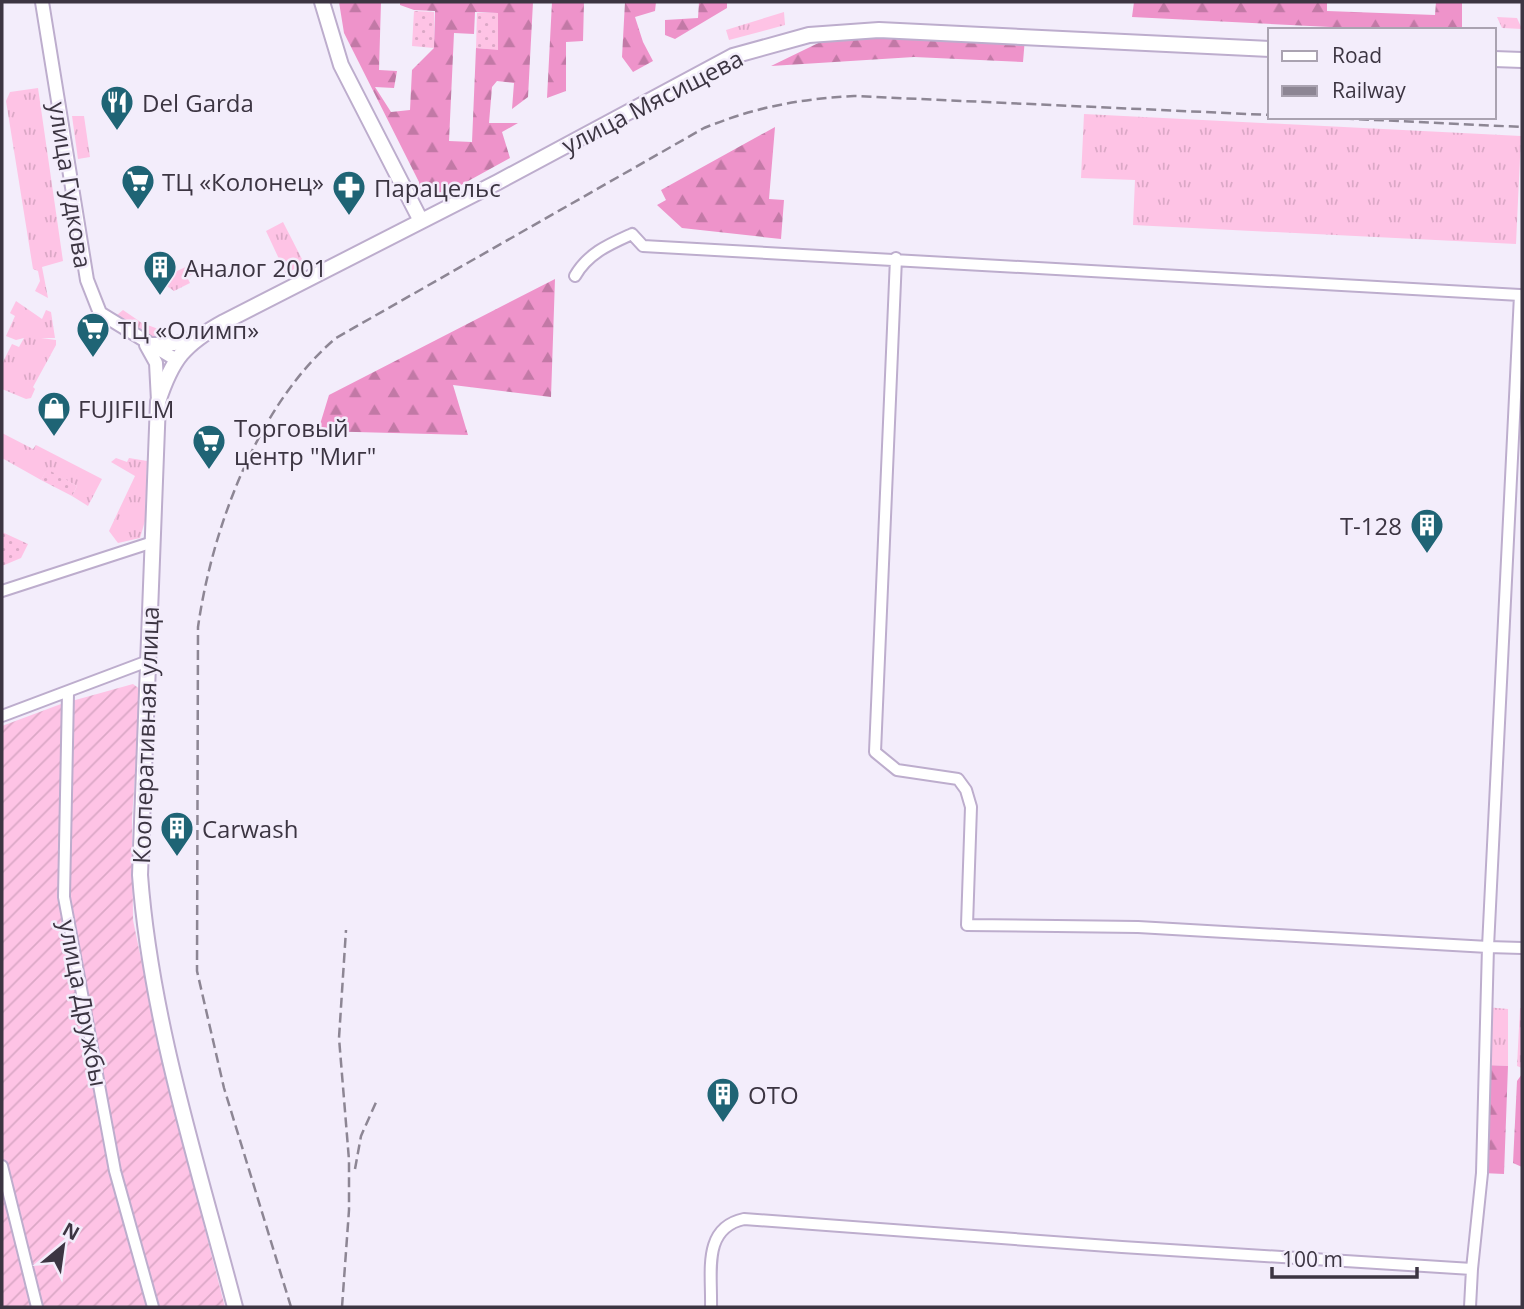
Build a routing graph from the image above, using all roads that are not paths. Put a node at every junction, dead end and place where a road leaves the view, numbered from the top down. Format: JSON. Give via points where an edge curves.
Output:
{"nodes":[{"id":1,"x":42,"y":2,"type":"edge"},
{"id":2,"x":322,"y":2,"type":"edge"},
{"id":3,"x":1268,"y":50,"type":"edge"},
{"id":4,"x":1496,"y":59,"type":"edge"},
{"id":5,"x":1522,"y":60,"type":"edge"},
{"id":6,"x":421,"y":222,"type":"junction"},
{"id":7,"x":896,"y":258,"type":"junction"},
{"id":8,"x":575,"y":275,"type":"dead end"},
{"id":9,"x":201,"y":335,"type":"junction"},
{"id":10,"x":144,"y":342,"type":"junction"},
{"id":11,"x":176,"y":359,"type":"junction"},
{"id":12,"x":158,"y":402,"type":"junction"},
{"id":13,"x":153,"y":542,"type":"junction"},
{"id":14,"x":2,"y":591,"type":"edge"},
{"id":15,"x":148,"y":661,"type":"junction"},
{"id":16,"x":68,"y":693,"type":"junction"},
{"id":17,"x":2,"y":716,"type":"edge"},
{"id":18,"x":1488,"y":947,"type":"junction"},
{"id":19,"x":1522,"y":948,"type":"edge"},
{"id":20,"x":2,"y":1166,"type":"edge"},
{"id":21,"x":1472,"y":1269,"type":"junction"},
{"id":22,"x":37,"y":1307,"type":"edge"},
{"id":23,"x":153,"y":1307,"type":"edge"},
{"id":24,"x":235,"y":1307,"type":"edge"},
{"id":25,"x":711,"y":1307,"type":"edge"},
{"id":26,"x":1470,"y":1307,"type":"edge"}],
"edges":[{"from":1,"to":10,"type":"street","name":"улица Гудкова","via":[[86,280],[100,313]]},
{"from":2,"to":6,"type":"main road","via":[[341,65]]},
{"from":3,"to":6,"type":"main road","name":"улица Мясищева","via":[[879,30],[792,38],[717,63]]},
{"from":4,"to":5,"type":"main road"},
{"from":6,"to":9,"type":"main road","name":"улица Мясищева"},
{"from":7,"to":8,"type":"street","via":[[643,246],[632,234],[599,250]]},
{"from":7,"to":18,"type":"street","via":[[875,752],[897,770],[958,779],[966,790],[971,807],[967,925],[1138,927]]},
{"from":7,"to":18,"type":"street","via":[[1520,295]]},
{"from":9,"to":10,"type":"street","via":[[171,345]]},
{"from":9,"to":11,"type":"main road","name":"Кооперативная улица"},
{"from":10,"to":11,"type":"street","name":"улица Гудкова"},
{"from":10,"to":12,"type":"street","via":[[156,363]]},
{"from":11,"to":12,"type":"main road","name":"Кооперативная улица"},
{"from":12,"to":13,"type":"main road","name":"Кооперативная улица"},
{"from":13,"to":14,"type":"street"},
{"from":13,"to":15,"type":"main road","name":"Кооперативная улица"},
{"from":15,"to":16,"type":"street"},
{"from":15,"to":24,"type":"main road","name":"Кооперативная улица","via":[[140,829],[143,914],[170,1056]]},
{"from":16,"to":17,"type":"street"},
{"from":16,"to":23,"type":"street","name":"улица Дружбы","via":[[64,897],[115,1171]]},
{"from":18,"to":19,"type":"street"},
{"from":18,"to":21,"type":"street","via":[[1482,1173]]},
{"from":20,"to":22,"type":"street"},
{"from":21,"to":25,"type":"street","via":[[744,1219],[729,1222],[715,1238]]},
{"from":21,"to":26,"type":"street"}]}
